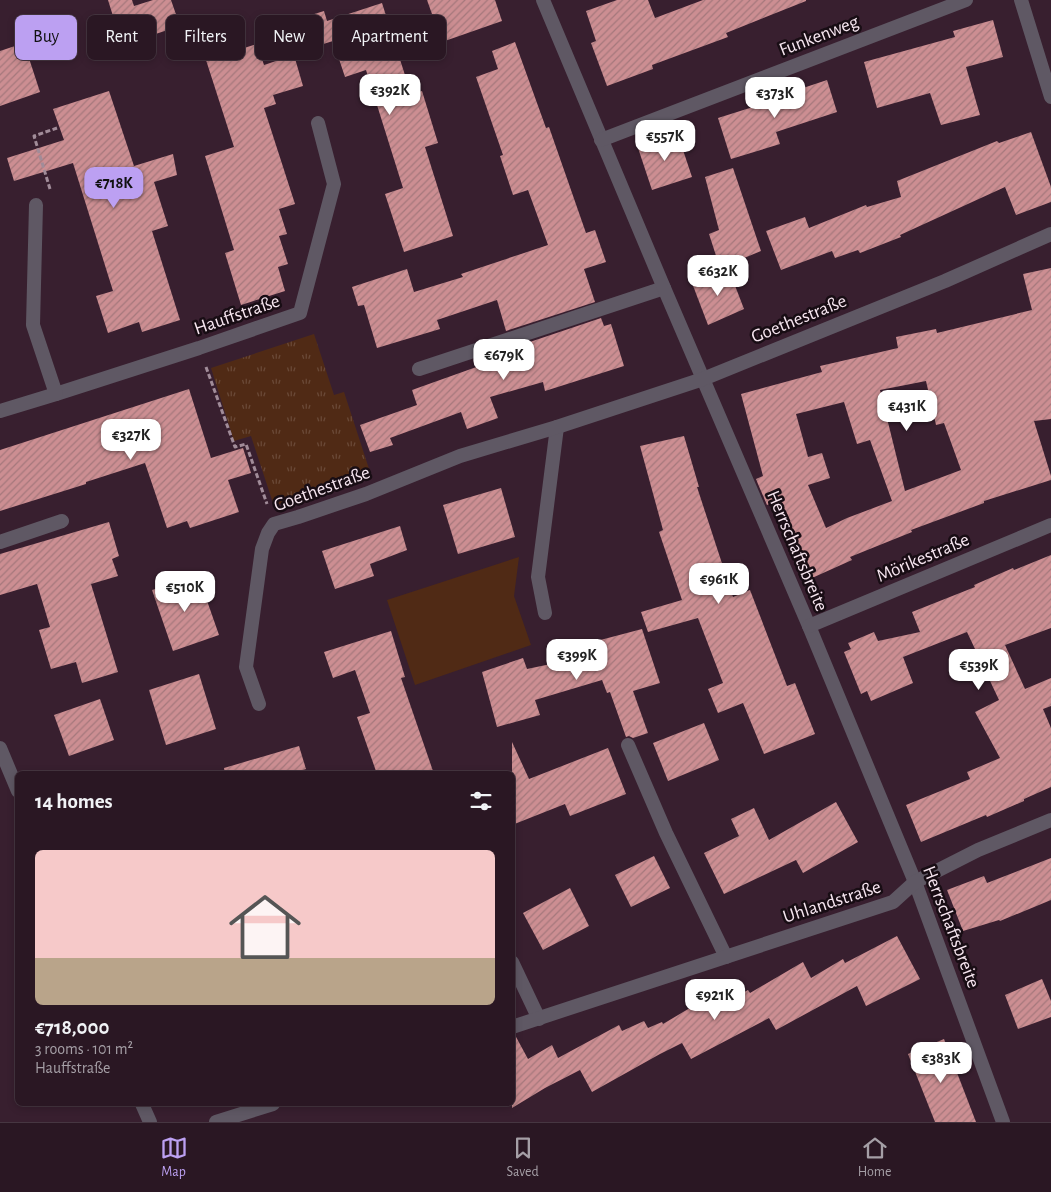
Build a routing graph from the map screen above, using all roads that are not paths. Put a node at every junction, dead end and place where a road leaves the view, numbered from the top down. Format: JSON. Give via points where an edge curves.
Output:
{"nodes":[{"id":1,"x":544,"y":0,"type":"edge"},
{"id":2,"x":966,"y":0,"type":"edge"},
{"id":3,"x":1021,"y":0,"type":"edge"},
{"id":4,"x":1051,"y":97,"type":"edge"},
{"id":5,"x":318,"y":123,"type":"dead end"},
{"id":6,"x":601,"y":140,"type":"junction"},
{"id":7,"x":36,"y":205,"type":"road end"},
{"id":8,"x":1051,"y":234,"type":"edge"},
{"id":9,"x":664,"y":288,"type":"junction"},
{"id":10,"x":419,"y":369,"type":"dead end"},
{"id":11,"x":702,"y":379,"type":"junction"},
{"id":12,"x":56,"y":394,"type":"junction"},
{"id":13,"x":0,"y":412,"type":"edge"},
{"id":14,"x":557,"y":427,"type":"junction"},
{"id":15,"x":62,"y":521,"type":"dead end"},
{"id":16,"x":1051,"y":525,"type":"edge"},
{"id":17,"x":0,"y":542,"type":"edge"},
{"id":18,"x":545,"y":613,"type":"dead end"},
{"id":19,"x":809,"y":626,"type":"junction"},
{"id":20,"x":259,"y":704,"type":"dead end"},
{"id":21,"x":628,"y":745,"type":"dead end"},
{"id":22,"x":0,"y":748,"type":"edge"},
{"id":23,"x":15,"y":784,"type":"edge"},
{"id":24,"x":1051,"y":820,"type":"edge"},
{"id":25,"x":915,"y":882,"type":"junction"},
{"id":26,"x":726,"y":957,"type":"junction"},
{"id":27,"x":515,"y":968,"type":"edge"},
{"id":28,"x":539,"y":1019,"type":"junction"},
{"id":29,"x":515,"y":1026,"type":"edge"},
{"id":30,"x":143,"y":1106,"type":"edge"},
{"id":31,"x":267,"y":1106,"type":"edge"},
{"id":32,"x":150,"y":1122,"type":"edge"},
{"id":33,"x":216,"y":1122,"type":"edge"},
{"id":34,"x":1003,"y":1122,"type":"edge"}],
"edges":[{"from":1,"to":6,"type":"street","name":"Herrschaftsbreite"},
{"from":2,"to":6,"type":"street","name":"Funkenweg"},
{"from":3,"to":4,"type":"street"},
{"from":5,"to":12,"type":"street","name":"Hauffstraße","via":[[334,184],[300,313]]},
{"from":6,"to":9,"type":"street","name":"Herrschaftsbreite"},
{"from":7,"to":12,"type":"street","via":[[33,325]]},
{"from":8,"to":11,"type":"street","name":"Goethestraße","via":[[945,281]]},
{"from":9,"to":10,"type":"street"},
{"from":9,"to":11,"type":"street","name":"Herrschaftsbreite"},
{"from":11,"to":14,"type":"street","name":"Goethestraße"},
{"from":11,"to":19,"type":"street","name":"Herrschaftsbreite"},
{"from":12,"to":13,"type":"street","name":"Hauffstraße"},
{"from":14,"to":18,"type":"street","via":[[538,577]]},
{"from":14,"to":20,"type":"street","name":"Goethestraße","via":[[460,456],[366,494],[274,524],[262,549],[246,668]]},
{"from":15,"to":17,"type":"street"},
{"from":16,"to":19,"type":"street","name":"Mörikestraße"},
{"from":19,"to":25,"type":"street","name":"Herrschaftsbreite"},
{"from":21,"to":26,"type":"street"},
{"from":22,"to":23,"type":"street"},
{"from":24,"to":25,"type":"street","name":"Uhlandstraße","via":[[978,850]]},
{"from":25,"to":26,"type":"street","name":"Uhlandstraße","via":[[893,902]]},
{"from":25,"to":34,"type":"street","name":"Herrschaftsbreite"},
{"from":26,"to":28,"type":"street","name":"Uhlandstraße"},
{"from":27,"to":28,"type":"street"},
{"from":28,"to":29,"type":"street","name":"Uhlandstraße"},
{"from":30,"to":32,"type":"street"},
{"from":31,"to":33,"type":"street"}]}
